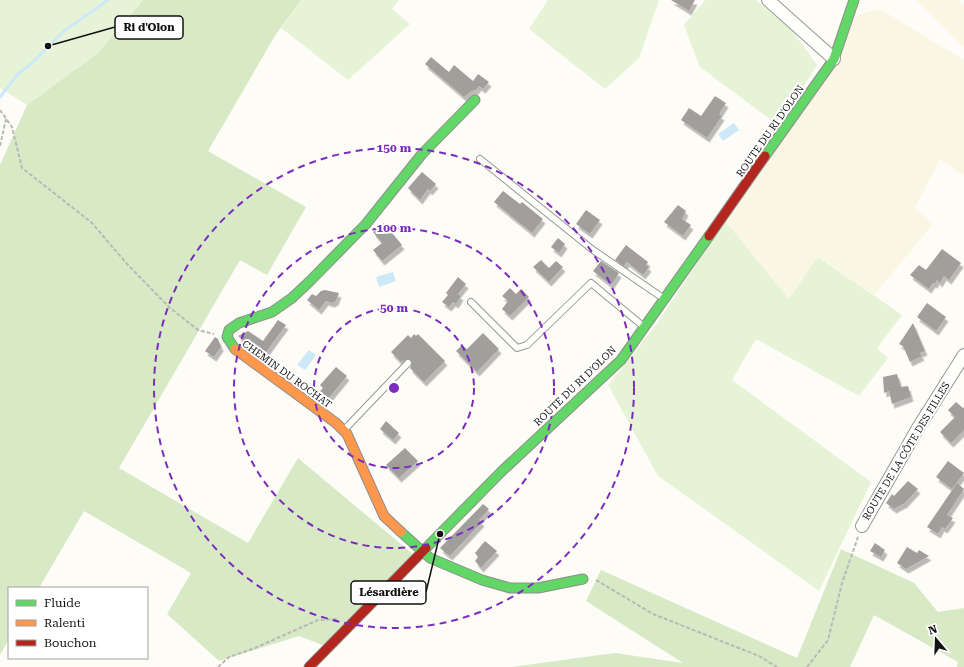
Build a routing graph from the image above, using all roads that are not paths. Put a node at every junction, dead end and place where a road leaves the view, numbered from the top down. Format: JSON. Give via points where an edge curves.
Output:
{"nodes":[{"id":1,"x":768,"y":0,"type":"edge"},
{"id":2,"x":854,"y":0,"type":"edge"},
{"id":3,"x":834,"y":59,"type":"junction"},
{"id":4,"x":475,"y":100,"type":"dead end"},
{"id":5,"x":480,"y":159,"type":"dead end"},
{"id":6,"x":665,"y":299,"type":"junction"},
{"id":7,"x":471,"y":302,"type":"dead end"},
{"id":8,"x":645,"y":327,"type":"junction"},
{"id":9,"x":964,"y":355,"type":"edge"},
{"id":10,"x":408,"y":363,"type":"dead end"},
{"id":11,"x":343,"y":431,"type":"junction"},
{"id":12,"x":862,"y":526,"type":"road end"},
{"id":13,"x":424,"y":551,"type":"junction"},
{"id":14,"x":583,"y":579,"type":"road end"},
{"id":15,"x":309,"y":667,"type":"edge"}],
"edges":[{"from":1,"to":3,"type":"street"},
{"from":2,"to":3,"type":"street","name":"ROUTE DU RI D'OLON"},
{"from":3,"to":6,"type":"street","name":"ROUTE DU RI D'OLON"},
{"from":4,"to":11,"type":"street","name":"CHEMIN DU ROCHAT","via":[[422,154],[366,224],[292,298],[272,312],[239,323],[229,330],[227,337],[233,348]]},
{"from":5,"to":6,"type":"lane","via":[[593,250]]},
{"from":6,"to":8,"type":"street","name":"ROUTE DU RI D'OLON"},
{"from":7,"to":8,"type":"lane","via":[[517,348],[527,345],[591,283]]},
{"from":8,"to":13,"type":"street","name":"ROUTE DU RI D'OLON","via":[[621,360],[501,472]]},
{"from":9,"to":12,"type":"street","name":"ROUTE DE LA CÔTE DES FILLES","via":[[918,428]]},
{"from":10,"to":11,"type":"lane"},
{"from":11,"to":13,"type":"street","name":"CHEMIN DU ROCHAT","via":[[352,444],[384,516]]},
{"from":13,"to":14,"type":"street","name":"CHEMIN DU ROCHAT","via":[[430,558],[482,580],[510,588],[538,588]]},
{"from":13,"to":15,"type":"street","name":"ROUTE DU RI D'OLON"}]}
